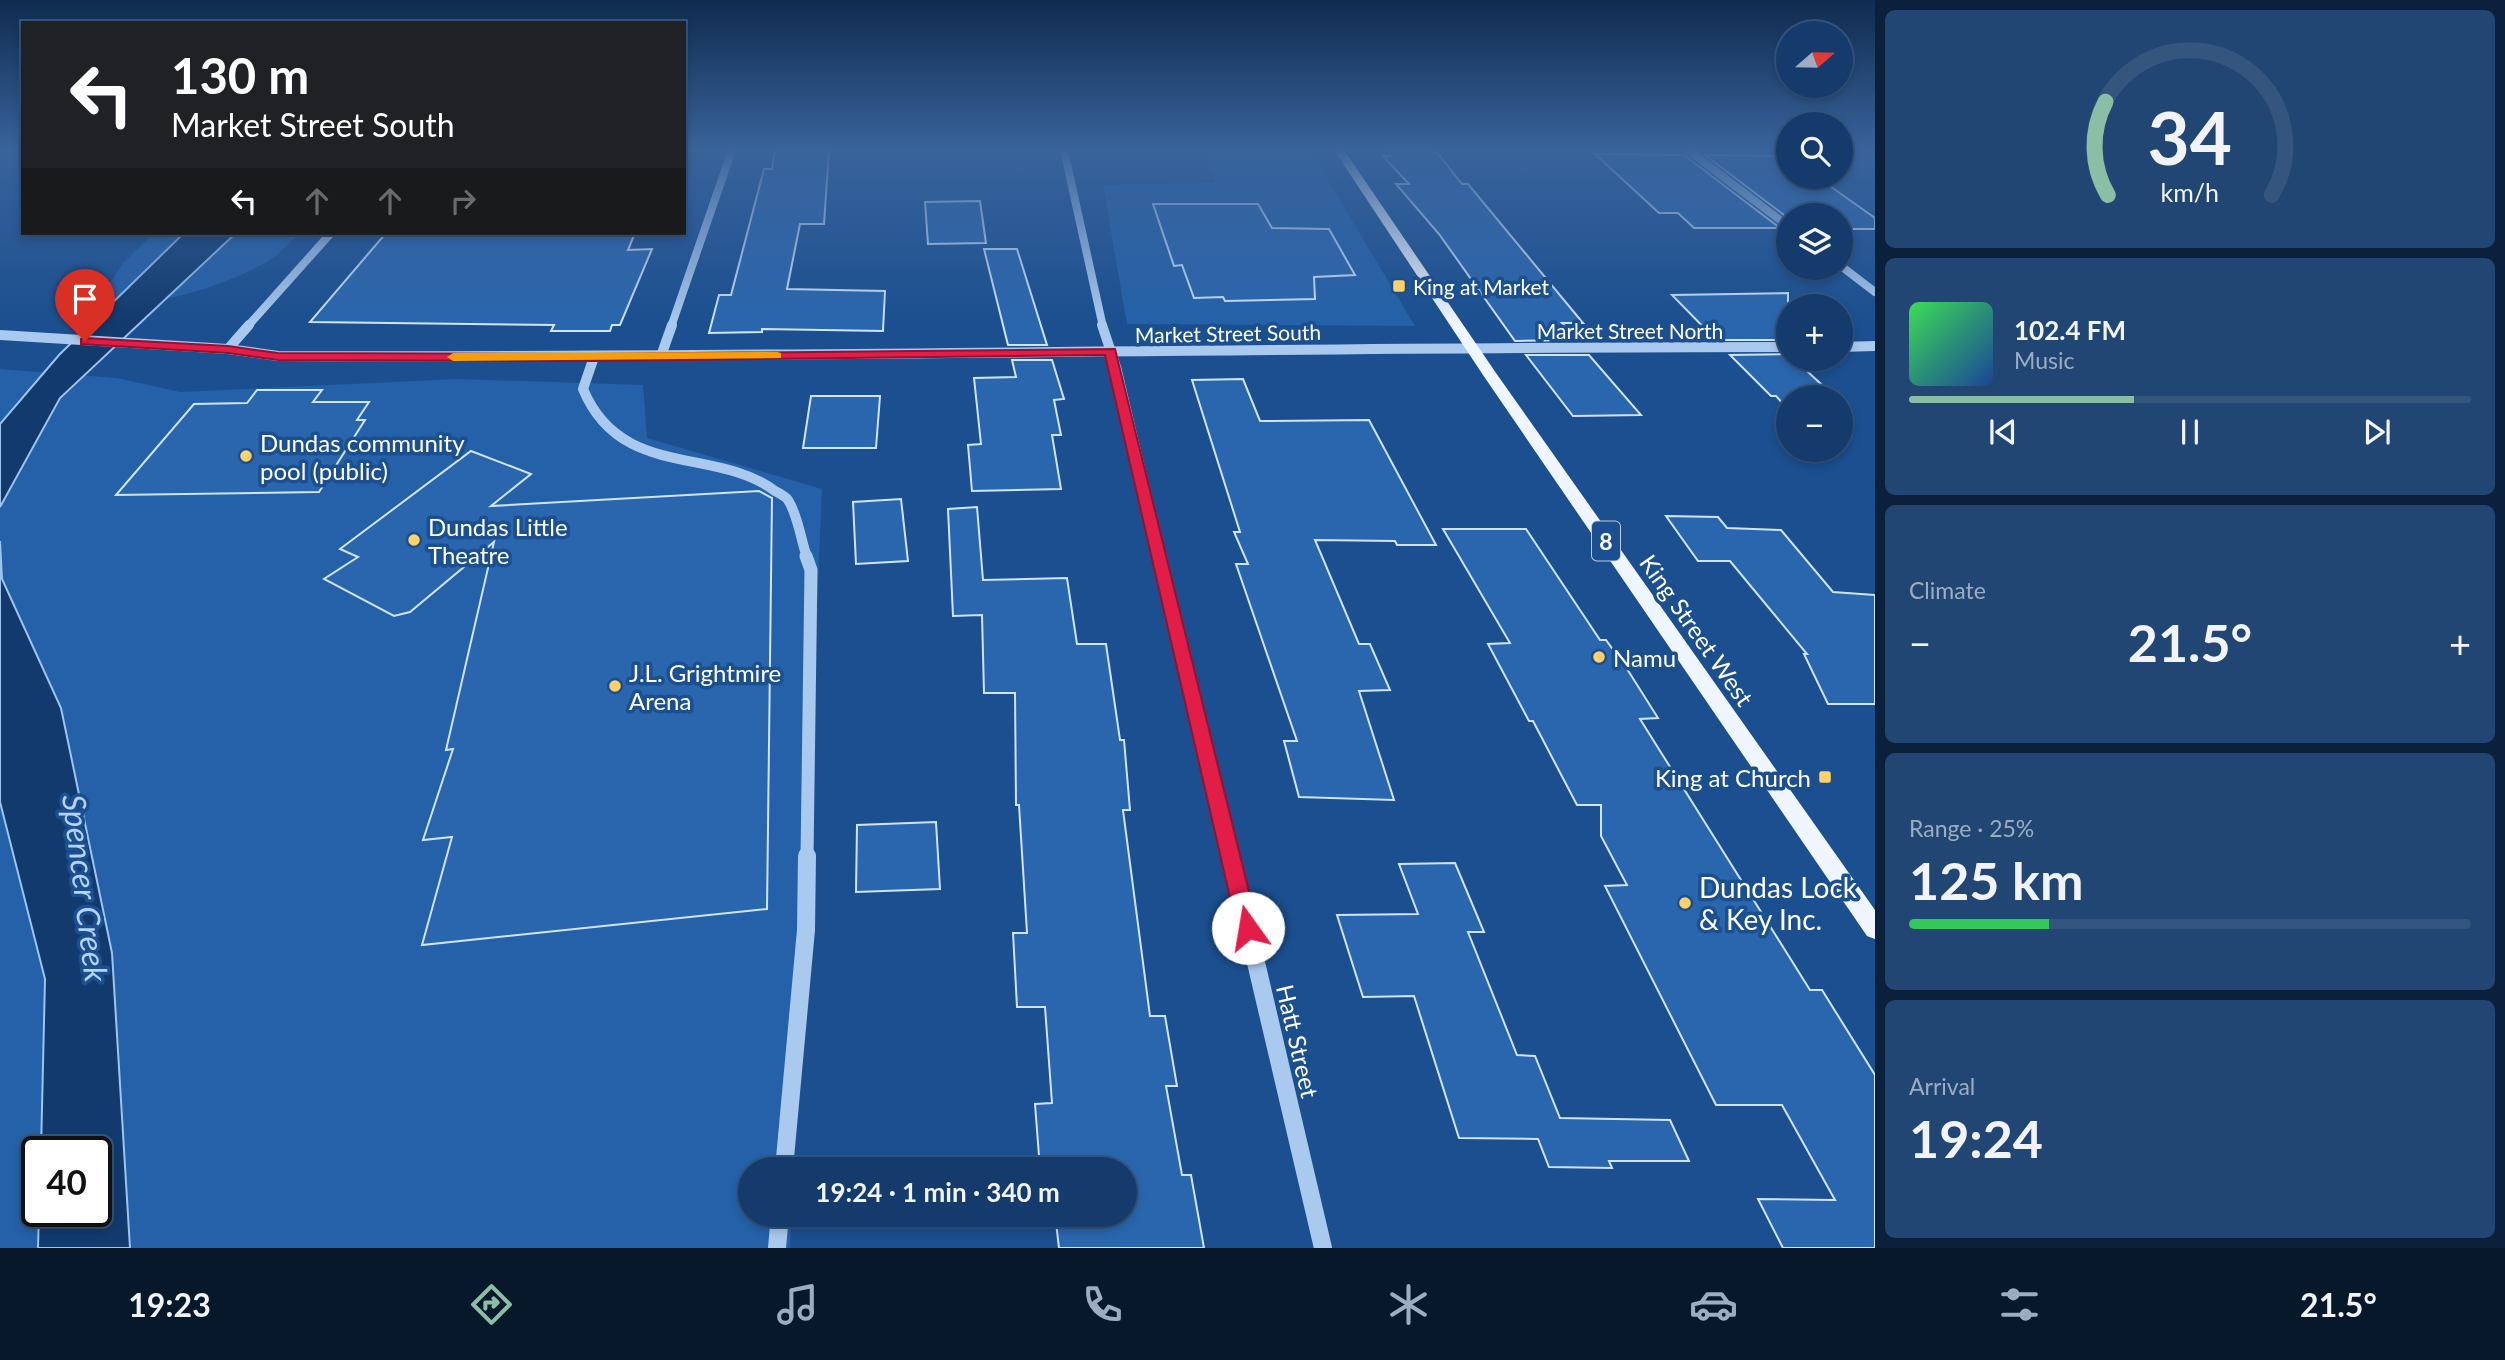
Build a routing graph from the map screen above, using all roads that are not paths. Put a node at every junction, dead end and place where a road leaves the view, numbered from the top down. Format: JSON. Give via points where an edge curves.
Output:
{"nodes":[{"id":1,"x":712,"y":208,"type":"edge"},
{"id":2,"x":1077,"y":208,"type":"edge"},
{"id":3,"x":1378,"y":208,"type":"edge"},
{"id":4,"x":329,"y":235,"type":"edge"},
{"id":5,"x":1853,"y":275,"type":"edge"},
{"id":6,"x":1875,"y":292,"type":"edge"},
{"id":7,"x":3,"y":336,"type":"edge"},
{"id":8,"x":1853,"y":346,"type":"edge"},
{"id":9,"x":1875,"y":346,"type":"edge"},
{"id":10,"x":1472,"y":347,"type":"junction"},
{"id":11,"x":1776,"y":347,"type":"edge"},
{"id":12,"x":228,"y":349,"type":"junction"},
{"id":13,"x":1110,"y":351,"type":"junction"},
{"id":14,"x":661,"y":356,"type":"junction"},
{"id":15,"x":594,"y":358,"type":"junction"},
{"id":16,"x":1867,"y":906,"type":"edge"},
{"id":17,"x":1875,"y":929,"type":"edge"},
{"id":18,"x":785,"y":1157,"type":"edge"},
{"id":19,"x":779,"y":1227,"type":"edge"},
{"id":20,"x":777,"y":1248,"type":"edge"},
{"id":21,"x":1323,"y":1248,"type":"edge"}],
"edges":[{"from":1,"to":14,"type":"street"},
{"from":2,"to":13,"type":"street","name":"Hatt Street"},
{"from":3,"to":10,"type":"main road","name":"King Street West","number":"8"},
{"from":4,"to":12,"type":"street"},
{"from":5,"to":6,"type":"street"},
{"from":7,"to":12,"type":"street","name":"Market Street South"},
{"from":8,"to":9,"type":"street"},
{"from":10,"to":11,"type":"street","name":"Market Street North"},
{"from":10,"to":13,"type":"street","name":"Market Street South"},
{"from":10,"to":16,"type":"main road","name":"King Street West","number":"8"},
{"from":12,"to":15,"type":"street","name":"Market Street South","via":[[278,356]]},
{"from":13,"to":14,"type":"street","name":"Market Street South"},
{"from":13,"to":21,"type":"street","name":"Hatt Street"},
{"from":14,"to":15,"type":"street","name":"Market Street South"},
{"from":15,"to":18,"type":"street","via":[[583,389],[593,413],[623,439],[677,461],[757,477],[788,500],[811,570],[806,929]]},
{"from":16,"to":17,"type":"main road","name":"King Street West","number":"8"},
{"from":19,"to":20,"type":"street"}]}
